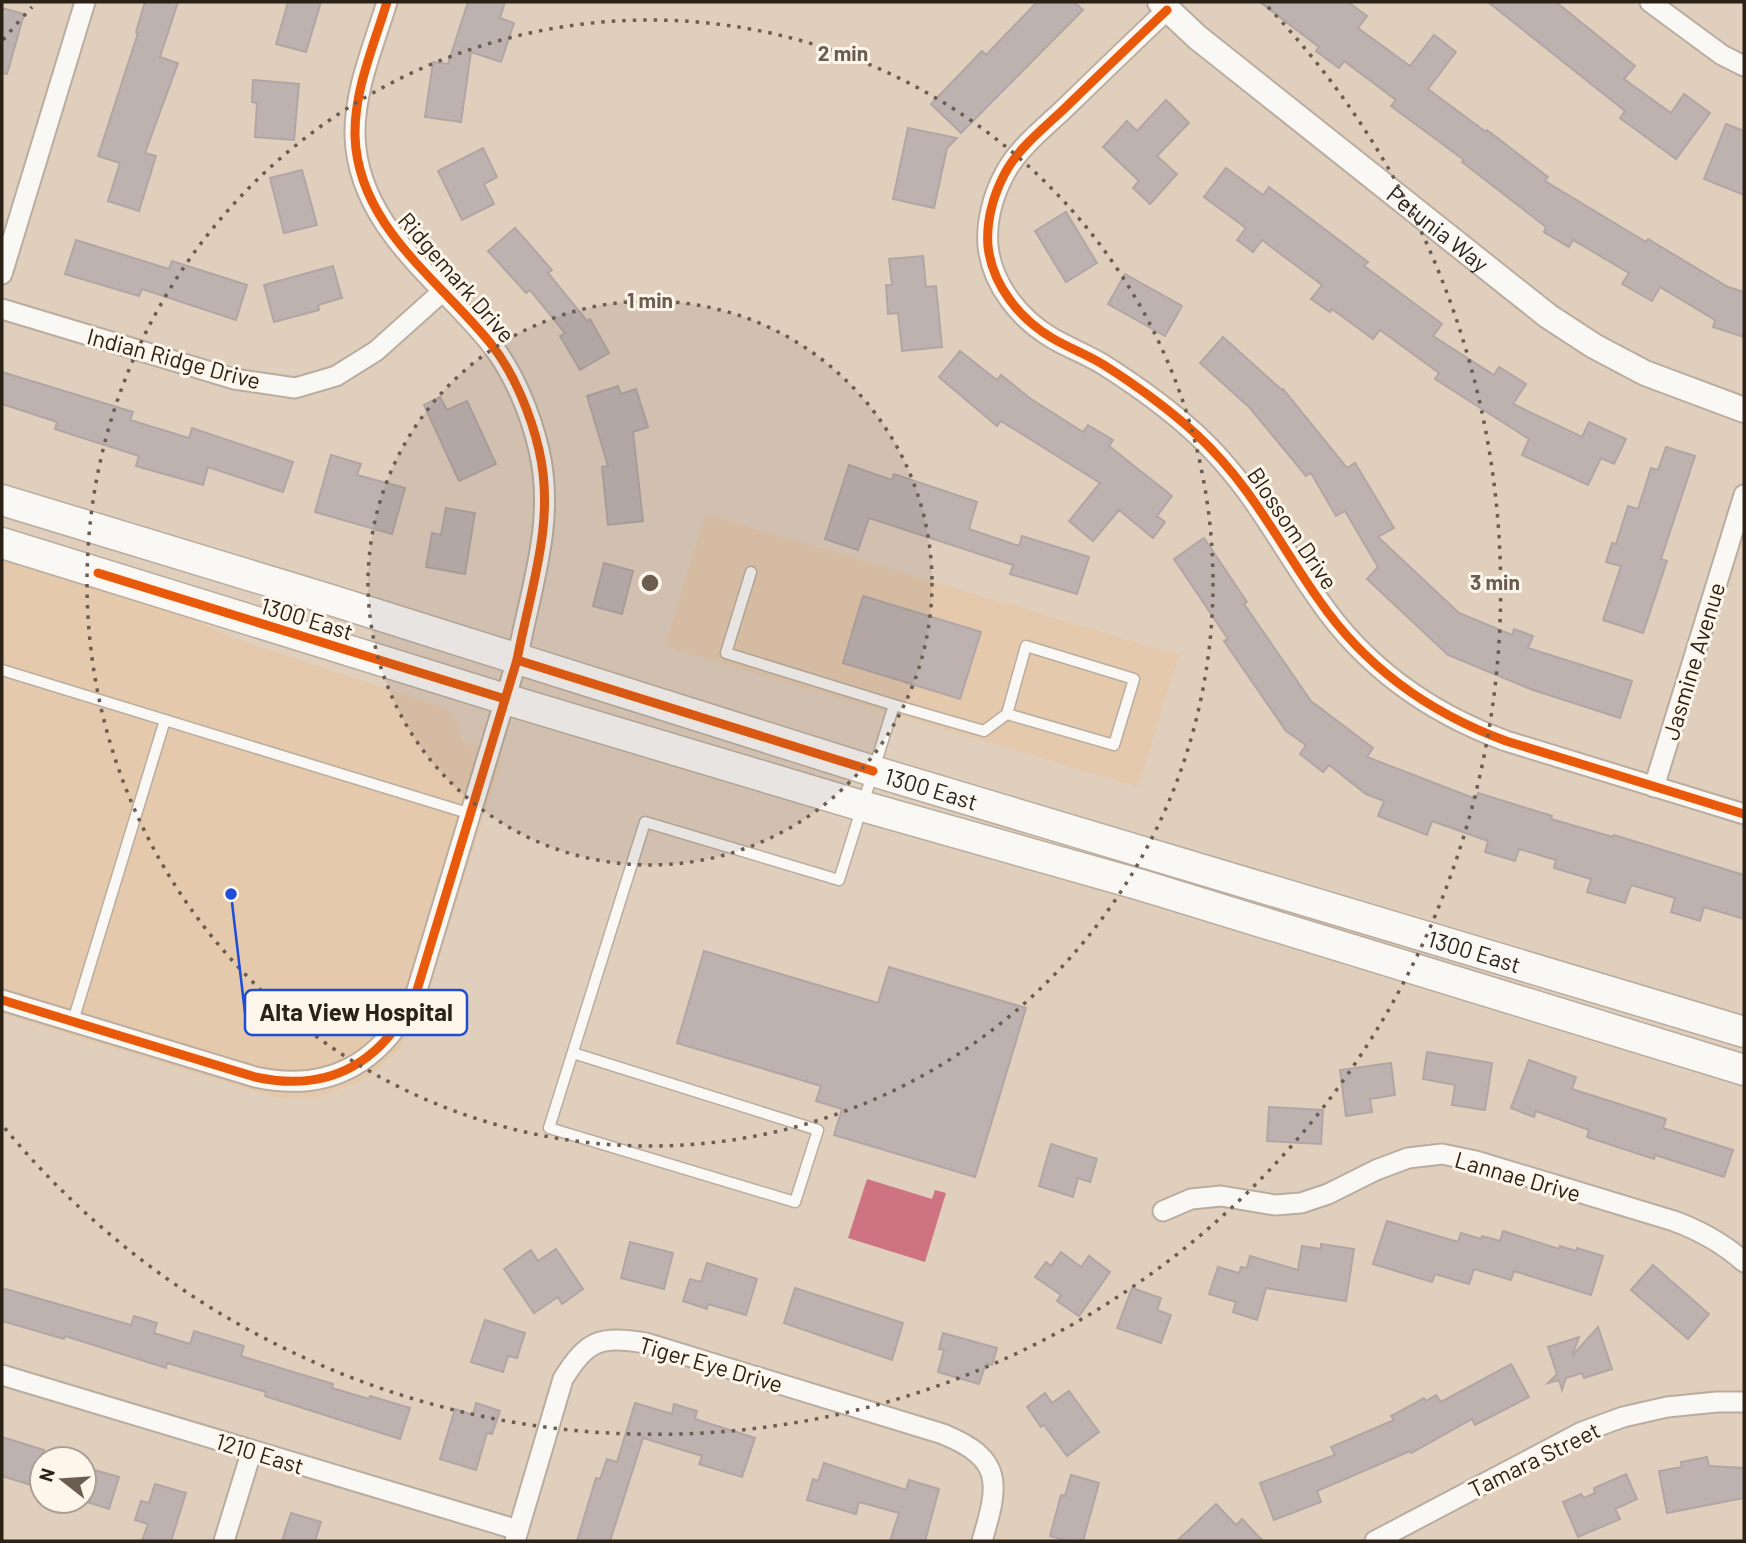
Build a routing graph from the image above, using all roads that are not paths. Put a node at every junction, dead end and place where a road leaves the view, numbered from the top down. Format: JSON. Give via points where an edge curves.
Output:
{"nodes":[{"id":1,"x":85,"y":2,"type":"edge"},
{"id":2,"x":387,"y":2,"type":"edge"},
{"id":3,"x":1650,"y":2,"type":"edge"},
{"id":4,"x":1163,"y":6,"type":"edge"},
{"id":5,"x":1744,"y":66,"type":"edge"},
{"id":6,"x":2,"y":274,"type":"edge"},
{"id":7,"x":443,"y":291,"type":"junction"},
{"id":8,"x":2,"y":309,"type":"edge"},
{"id":9,"x":1744,"y":410,"type":"edge"},
{"id":10,"x":1744,"y":495,"type":"edge"},
{"id":11,"x":2,"y":500,"type":"edge"},
{"id":12,"x":2,"y":543,"type":"edge"},
{"id":13,"x":751,"y":572,"type":"dead end"},
{"id":14,"x":517,"y":660,"type":"junction"},
{"id":15,"x":2,"y":670,"type":"edge"},
{"id":16,"x":505,"y":699,"type":"junction"},
{"id":17,"x":894,"y":705,"type":"junction"},
{"id":18,"x":1007,"y":714,"type":"junction"},
{"id":19,"x":165,"y":720,"type":"junction"},
{"id":20,"x":873,"y":771,"type":"junction"},
{"id":21,"x":1654,"y":787,"type":"junction"},
{"id":22,"x":862,"y":806,"type":"junction"},
{"id":23,"x":471,"y":814,"type":"junction"},
{"id":24,"x":1744,"y":814,"type":"edge"},
{"id":25,"x":2,"y":1000,"type":"edge"},
{"id":26,"x":73,"y":1021,"type":"junction"},
{"id":27,"x":1744,"y":1032,"type":"edge"},
{"id":28,"x":573,"y":1053,"type":"junction"},
{"id":29,"x":1744,"y":1070,"type":"edge"},
{"id":30,"x":1163,"y":1210,"type":"dead end"},
{"id":31,"x":1744,"y":1262,"type":"edge"},
{"id":32,"x":2,"y":1375,"type":"edge"},
{"id":33,"x":1744,"y":1402,"type":"edge"},
{"id":34,"x":252,"y":1450,"type":"junction"},
{"id":35,"x":516,"y":1536,"type":"edge"},
{"id":36,"x":224,"y":1541,"type":"edge"},
{"id":37,"x":982,"y":1541,"type":"edge"},
{"id":38,"x":1375,"y":1541,"type":"edge"}],
"edges":[{"from":1,"to":6,"type":"street"},
{"from":2,"to":7,"type":"street","name":"Ridgemark Drive","via":[[360,89],[355,135],[361,177],[375,210],[399,245]]},
{"from":3,"to":5,"type":"street"},
{"from":4,"to":9,"type":"street","name":"Petunia Way","via":[[1548,316],[1645,373]]},
{"from":4,"to":21,"type":"street","name":"Blossom Drive","via":[[1004,173],[990,209],[988,247],[998,283],[1020,314],[1050,337],[1101,363],[1197,435],[1262,510],[1319,601],[1387,675],[1432,708],[1472,728]]},
{"from":7,"to":8,"type":"street","name":"Indian Ridge Drive","via":[[376,351],[336,376],[295,388],[234,379]]},
{"from":7,"to":14,"type":"street","name":"Ridgemark Drive","via":[[504,362],[539,450],[545,497],[541,546]]},
{"from":10,"to":21,"type":"street","name":"Jasmine Avenue"},
{"from":11,"to":14,"type":"main road","name":"1300 East"},
{"from":12,"to":16,"type":"main road","name":"1300 East"},
{"from":13,"to":17,"type":"lane","via":[[726,653]]},
{"from":14,"to":16,"type":"street","name":"Ridgemark Drive"},
{"from":14,"to":20,"type":"main road","name":"1300 East"},
{"from":15,"to":19,"type":"lane"},
{"from":16,"to":22,"type":"main road","name":"1300 East"},
{"from":16,"to":23,"type":"street","name":"Ridgemark Drive"},
{"from":17,"to":18,"type":"lane","via":[[984,731]]},
{"from":17,"to":20,"type":"lane"},
{"from":18,"to":18,"type":"lane","via":[[1114,746],[1134,679],[1026,646]]},
{"from":19,"to":23,"type":"lane"},
{"from":19,"to":26,"type":"lane"},
{"from":20,"to":22,"type":"lane"},
{"from":20,"to":27,"type":"main road","name":"1300 East"},
{"from":21,"to":24,"type":"street","name":"Blossom Drive"},
{"from":22,"to":28,"type":"lane","via":[[839,880],[645,822]]},
{"from":22,"to":29,"type":"main road","name":"1300 East","via":[[1141,885]]},
{"from":23,"to":26,"type":"street","name":"Ridgemark Drive","via":[[408,1010],[382,1046],[354,1066],[313,1080],[271,1081]]},
{"from":25,"to":26,"type":"street","name":"Ridgemark Drive"},
{"from":28,"to":28,"type":"lane","via":[[549,1128],[795,1202],[818,1129]]},
{"from":30,"to":31,"type":"street","name":"Lannae Drive","via":[[1191,1199],[1220,1196],[1275,1205],[1301,1203],[1408,1158],[1442,1154],[1703,1232]]},
{"from":32,"to":34,"type":"street","name":"1210 East"},
{"from":33,"to":38,"type":"street","name":"Tamara Street","via":[[1667,1407],[1582,1432]]},
{"from":34,"to":35,"type":"street","name":"1210 East"},
{"from":34,"to":36,"type":"street"},
{"from":35,"to":37,"type":"street","name":"Tiger Eye Drive","via":[[563,1380],[576,1358],[595,1342],[620,1339],[646,1343],[967,1444],[988,1461],[994,1490]]}]}
